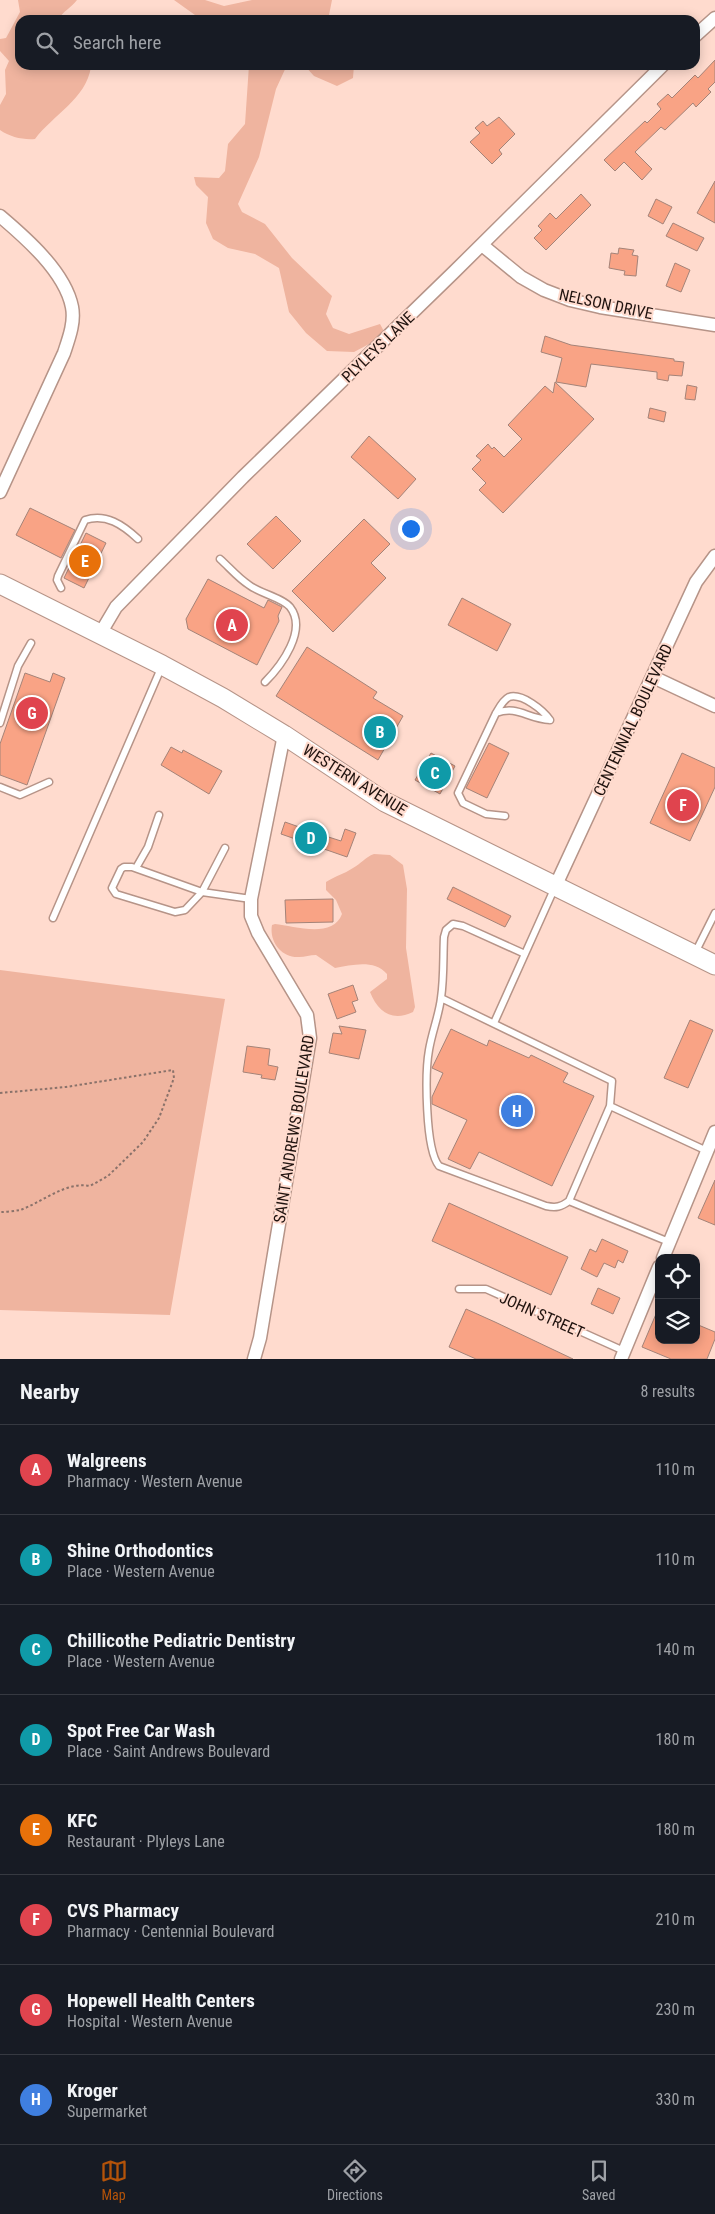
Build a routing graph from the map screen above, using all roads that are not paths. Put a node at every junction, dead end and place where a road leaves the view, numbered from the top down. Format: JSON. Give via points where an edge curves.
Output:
{"nodes":[{"id":1,"x":715,"y":18,"type":"edge"},
{"id":2,"x":700,"y":32,"type":"edge"},
{"id":3,"x":658,"y":70,"type":"edge"},
{"id":4,"x":0,"y":216,"type":"edge"},
{"id":5,"x":482,"y":245,"type":"junction"},
{"id":6,"x":714,"y":321,"type":"edge"},
{"id":7,"x":0,"y":492,"type":"edge"},
{"id":8,"x":138,"y":539,"type":"dead end"},
{"id":9,"x":715,"y":556,"type":"edge"},
{"id":10,"x":220,"y":559,"type":"dead end"},
{"id":11,"x":0,"y":584,"type":"edge"},
{"id":12,"x":61,"y":588,"type":"dead end"},
{"id":13,"x":100,"y":634,"type":"junction"},
{"id":14,"x":31,"y":643,"type":"dead end"},
{"id":15,"x":162,"y":665,"type":"junction"},
{"id":16,"x":653,"y":677,"type":"junction"},
{"id":17,"x":265,"y":682,"type":"dead end"},
{"id":18,"x":715,"y":706,"type":"edge"},
{"id":19,"x":496,"y":713,"type":"junction"},
{"id":20,"x":0,"y":723,"type":"edge"},
{"id":21,"x":284,"y":735,"type":"junction"},
{"id":22,"x":49,"y":782,"type":"dead end"},
{"id":23,"x":0,"y":787,"type":"edge"},
{"id":24,"x":159,"y":815,"type":"dead end"},
{"id":25,"x":505,"y":816,"type":"dead end"},
{"id":26,"x":225,"y":848,"type":"dead end"},
{"id":27,"x":136,"y":868,"type":"junction"},
{"id":28,"x":556,"y":887,"type":"junction"},
{"id":29,"x":202,"y":892,"type":"junction"},
{"id":30,"x":251,"y":899,"type":"junction"},
{"id":31,"x":715,"y":913,"type":"edge"},
{"id":32,"x":53,"y":918,"type":"dead end"},
{"id":33,"x":525,"y":954,"type":"junction"},
{"id":34,"x":695,"y":954,"type":"junction"},
{"id":35,"x":715,"y":965,"type":"edge"},
{"id":36,"x":441,"y":998,"type":"junction"},
{"id":37,"x":494,"y":1022,"type":"junction"},
{"id":38,"x":610,"y":1106,"type":"junction"},
{"id":39,"x":715,"y":1132,"type":"edge"},
{"id":40,"x":707,"y":1152,"type":"junction"},
{"id":41,"x":569,"y":1201,"type":"junction"},
{"id":42,"x":669,"y":1242,"type":"junction"},
{"id":43,"x":664,"y":1254,"type":"edge"},
{"id":44,"x":655,"y":1277,"type":"edge"},
{"id":45,"x":459,"y":1289,"type":"dead end"},
{"id":46,"x":622,"y":1355,"type":"edge"},
{"id":47,"x":254,"y":1359,"type":"edge"}],
"edges":[{"from":1,"to":2,"type":"street"},
{"from":3,"to":5,"type":"street","name":"PLYLEYS LANE"},
{"from":4,"to":7,"type":"street","via":[[24,236],[49,264],[66,290],[72,308],[72,331],[64,353]]},
{"from":5,"to":6,"type":"street","name":"NELSON DRIVE","via":[[521,276],[570,300],[600,307]]},
{"from":5,"to":13,"type":"street","name":"PLYLEYS LANE","via":[[242,477],[116,607]]},
{"from":8,"to":12,"type":"lane","via":[[116,522],[105,518],[85,520],[58,576]]},
{"from":9,"to":16,"type":"street","name":"CENTENNIAL BOULEVARD","via":[[696,582]]},
{"from":10,"to":17,"type":"lane","via":[[249,586],[290,606],[296,620],[295,635],[276,671]]},
{"from":11,"to":13,"type":"main road","name":"WESTERN AVENUE"},
{"from":13,"to":15,"type":"main road","name":"WESTERN AVENUE"},
{"from":14,"to":20,"type":"lane","via":[[18,666]]},
{"from":15,"to":21,"type":"main road","name":"WESTERN AVENUE"},
{"from":15,"to":32,"type":"lane"},
{"from":16,"to":18,"type":"street"},
{"from":16,"to":28,"type":"street","name":"CENTENNIAL BOULEVARD"},
{"from":19,"to":19,"type":"lane","via":[[508,697],[518,697],[542,709],[550,720],[535,719],[513,710]]},
{"from":19,"to":25,"type":"lane","via":[[458,793],[463,803],[486,814]]},
{"from":21,"to":28,"type":"main road","name":"WESTERN AVENUE","via":[[385,802]]},
{"from":21,"to":30,"type":"street","name":"SAINT ANDREWS BOULEVARD"},
{"from":22,"to":23,"type":"lane","via":[[20,795]]},
{"from":24,"to":27,"type":"lane","via":[[148,847]]},
{"from":26,"to":29,"type":"lane"},
{"from":27,"to":29,"type":"lane"},
{"from":27,"to":29,"type":"lane","via":[[121,869],[112,888],[116,894],[180,912]]},
{"from":28,"to":33,"type":"lane"},
{"from":28,"to":34,"type":"main road","name":"WESTERN AVENUE"},
{"from":29,"to":30,"type":"lane"},
{"from":30,"to":47,"type":"street","name":"SAINT ANDREWS BOULEVARD","via":[[251,916],[258,933],[307,1016],[310,1038]]},
{"from":31,"to":34,"type":"lane"},
{"from":33,"to":36,"type":"lane","via":[[454,924],[446,930],[444,937]]},
{"from":33,"to":37,"type":"lane"},
{"from":34,"to":35,"type":"main road","name":"WESTERN AVENUE"},
{"from":36,"to":37,"type":"lane"},
{"from":36,"to":41,"type":"lane","via":[[428,1050],[426,1086],[435,1161],[439,1166],[546,1206],[555,1208]]},
{"from":37,"to":38,"type":"lane","via":[[612,1082]]},
{"from":38,"to":40,"type":"lane"},
{"from":38,"to":41,"type":"lane"},
{"from":39,"to":40,"type":"street"},
{"from":40,"to":42,"type":"street"},
{"from":41,"to":42,"type":"lane"},
{"from":42,"to":43,"type":"street"},
{"from":44,"to":46,"type":"street"},
{"from":45,"to":46,"type":"lane","name":"JOHN STREET","via":[[486,1289]]}]}
